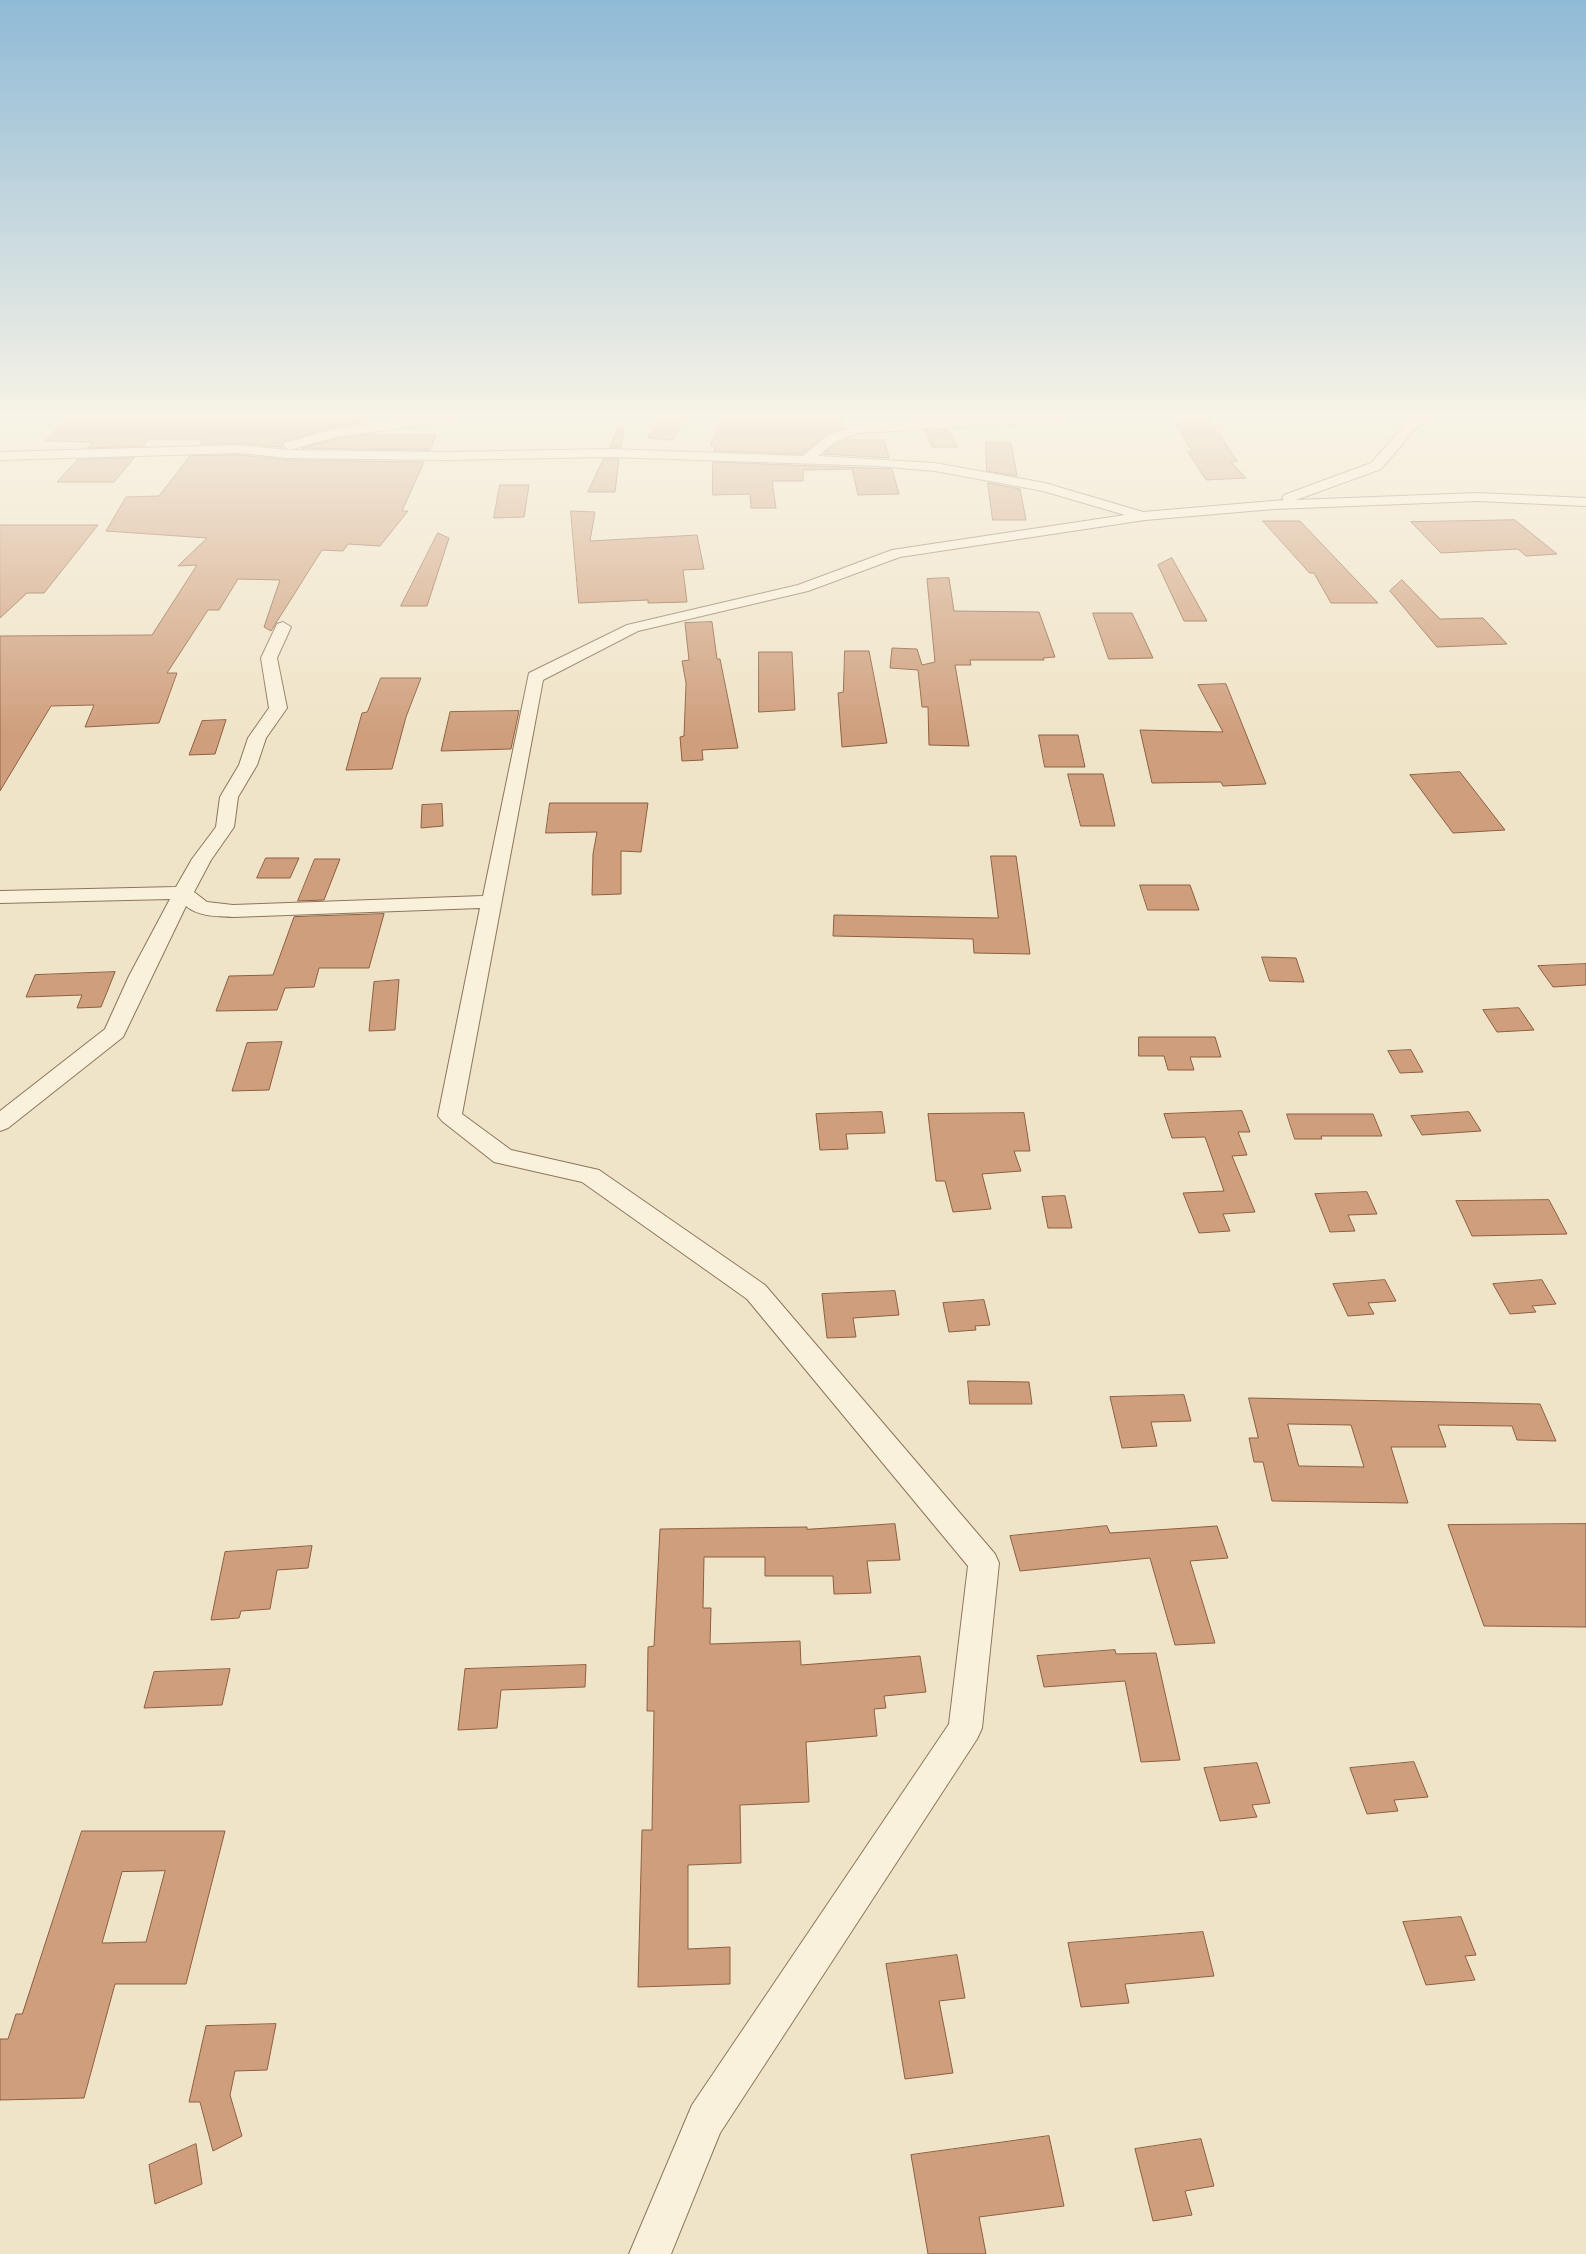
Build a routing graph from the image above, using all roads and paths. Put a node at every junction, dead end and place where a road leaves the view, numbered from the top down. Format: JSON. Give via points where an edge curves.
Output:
{"nodes":[{"id":1,"x":1104,"y":522,"type":"edge"},
{"id":2,"x":283,"y":627,"type":"dead end"},
{"id":3,"x":183,"y":893,"type":"junction"},
{"id":4,"x":0,"y":897,"type":"edge"},
{"id":5,"x":491,"y":902,"type":"junction"},
{"id":6,"x":0,"y":1123,"type":"edge"},
{"id":7,"x":650,"y":2254,"type":"edge"}],
"edges":[{"from":1,"to":5,"type":"street","via":[[897,553],[803,588],[633,628],[535,677]]},
{"from":2,"to":3,"type":"street","via":[[269,658],[278,708],[257,738],[248,765],[229,798],[225,827]]},
{"from":3,"to":4,"type":"street"},
{"from":3,"to":5,"type":"street","via":[[201,908],[233,911]]},
{"from":3,"to":6,"type":"street","via":[[115,1032]]},
{"from":5,"to":7,"type":"street","via":[[450,1116],[503,1156],[590,1176],[756,1292],[984,1563],[965,1728],[706,2119]]}]}
